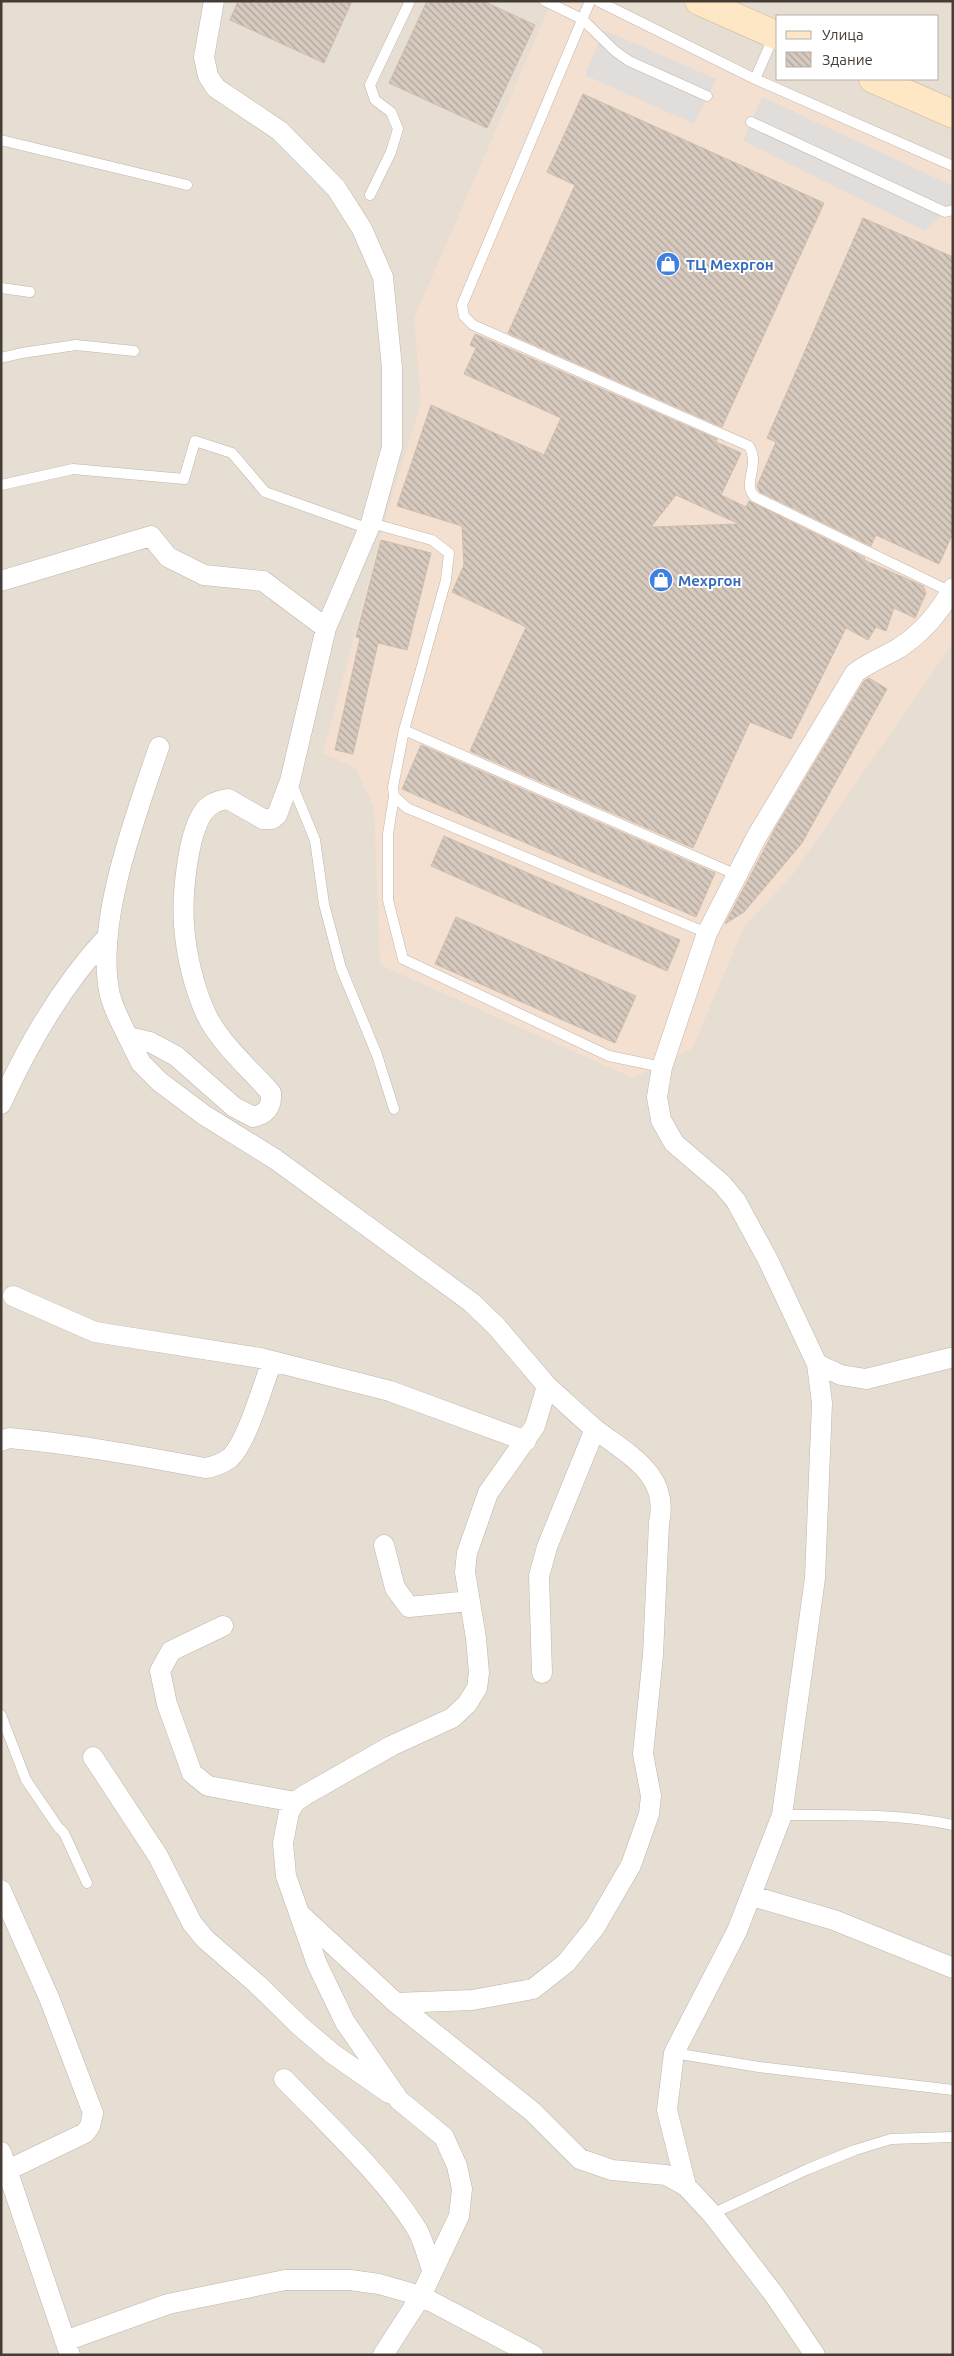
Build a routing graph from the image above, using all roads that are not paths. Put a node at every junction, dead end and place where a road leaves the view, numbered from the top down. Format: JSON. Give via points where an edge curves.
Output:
{"nodes":[{"id":1,"x":214,"y":1,"type":"edge"},
{"id":2,"x":410,"y":1,"type":"edge"},
{"id":3,"x":545,"y":1,"type":"edge"},
{"id":4,"x":590,"y":1,"type":"edge"},
{"id":5,"x":598,"y":1,"type":"edge"},
{"id":6,"x":699,"y":1,"type":"edge"},
{"id":7,"x":582,"y":19,"type":"junction"},
{"id":8,"x":776,"y":36,"type":"edge"},
{"id":9,"x":755,"y":79,"type":"junction"},
{"id":10,"x":875,"y":80,"type":"edge"},
{"id":11,"x":708,"y":96,"type":"dead end"},
{"id":12,"x":953,"y":114,"type":"edge"},
{"id":13,"x":751,"y":122,"type":"dead end"},
{"id":14,"x":1,"y":140,"type":"edge"},
{"id":15,"x":953,"y":166,"type":"edge"},
{"id":16,"x":187,"y":185,"type":"dead end"},
{"id":17,"x":370,"y":195,"type":"dead end"},
{"id":18,"x":953,"y":210,"type":"edge"},
{"id":19,"x":1,"y":288,"type":"edge"},
{"id":20,"x":30,"y":292,"type":"dead end"},
{"id":21,"x":134,"y":351,"type":"dead end"},
{"id":22,"x":1,"y":358,"type":"edge"},
{"id":23,"x":1,"y":485,"type":"edge"},
{"id":24,"x":370,"y":526,"type":"junction"},
{"id":25,"x":1,"y":581,"type":"edge"},
{"id":26,"x":952,"y":590,"type":"edge"},
{"id":27,"x":326,"y":628,"type":"junction"},
{"id":28,"x":404,"y":730,"type":"junction"},
{"id":29,"x":159,"y":747,"type":"dead end"},
{"id":30,"x":290,"y":781,"type":"junction"},
{"id":31,"x":394,"y":796,"type":"junction"},
{"id":32,"x":737,"y":875,"type":"junction"},
{"id":33,"x":707,"y":933,"type":"junction"},
{"id":34,"x":108,"y":936,"type":"junction"},
{"id":35,"x":128,"y":1037,"type":"junction"},
{"id":36,"x":662,"y":1067,"type":"junction"},
{"id":37,"x":1,"y":1104,"type":"edge"},
{"id":38,"x":394,"y":1109,"type":"dead end"},
{"id":39,"x":13,"y":1296,"type":"dead end"},
{"id":40,"x":950,"y":1358,"type":"dead end"},
{"id":41,"x":272,"y":1362,"type":"junction"},
{"id":42,"x":817,"y":1364,"type":"junction"},
{"id":43,"x":546,"y":1386,"type":"junction"},
{"id":44,"x":595,"y":1429,"type":"junction"},
{"id":45,"x":1,"y":1441,"type":"edge"},
{"id":46,"x":526,"y":1441,"type":"junction"},
{"id":47,"x":384,"y":1545,"type":"dead end"},
{"id":48,"x":470,"y":1601,"type":"junction"},
{"id":49,"x":223,"y":1626,"type":"dead end"},
{"id":50,"x":542,"y":1673,"type":"dead end"},
{"id":51,"x":1,"y":1715,"type":"edge"},
{"id":52,"x":93,"y":1757,"type":"dead end"},
{"id":53,"x":295,"y":1802,"type":"junction"},
{"id":54,"x":782,"y":1815,"type":"junction"},
{"id":55,"x":953,"y":1825,"type":"edge"},
{"id":56,"x":88,"y":1883,"type":"dead end"},
{"id":57,"x":1,"y":1890,"type":"edge"},
{"id":58,"x":752,"y":1896,"type":"junction"},
{"id":59,"x":300,"y":1914,"type":"junction"},
{"id":60,"x":953,"y":1968,"type":"edge"},
{"id":61,"x":396,"y":2003,"type":"junction"},
{"id":62,"x":674,"y":2053,"type":"junction"},
{"id":63,"x":284,"y":2079,"type":"dead end"},
{"id":64,"x":953,"y":2090,"type":"edge"},
{"id":65,"x":399,"y":2100,"type":"junction"},
{"id":66,"x":953,"y":2137,"type":"edge"},
{"id":67,"x":4,"y":2161,"type":"edge"},
{"id":68,"x":686,"y":2186,"type":"junction"},
{"id":69,"x":712,"y":2214,"type":"junction"},
{"id":70,"x":432,"y":2270,"type":"junction"},
{"id":71,"x":421,"y":2296,"type":"junction"},
{"id":72,"x":68,"y":2348,"type":"edge"},
{"id":73,"x":383,"y":2355,"type":"edge"},
{"id":74,"x":533,"y":2355,"type":"edge"},
{"id":75,"x":815,"y":2355,"type":"edge"}],
"edges":[{"from":1,"to":24,"type":"street","via":[[204,57],[208,76],[216,88],[280,132],[336,188],[362,229],[383,277],[392,368],[392,447]]},
{"from":2,"to":17,"type":"lane","via":[[370,85],[374,100],[391,112],[398,129],[391,152]]},
{"from":3,"to":7,"type":"lane"},
{"from":4,"to":7,"type":"lane"},
{"from":5,"to":9,"type":"lane"},
{"from":6,"to":8,"type":"main road"},
{"from":7,"to":11,"type":"lane","via":[[615,52],[629,61]]},
{"from":7,"to":26,"type":"lane","via":[[462,305],[464,316],[473,325],[749,446],[754,454],[749,488],[755,497]]},
{"from":8,"to":9,"type":"lane"},
{"from":9,"to":15,"type":"lane"},
{"from":10,"to":12,"type":"main road"},
{"from":13,"to":18,"type":"lane","via":[[946,212]]},
{"from":14,"to":16,"type":"lane"},
{"from":19,"to":20,"type":"lane"},
{"from":21,"to":22,"type":"lane","via":[[76,345]]},
{"from":23,"to":24,"type":"lane","via":[[73,469],[184,479],[194,441],[232,453],[265,492]]},
{"from":24,"to":27,"type":"street"},
{"from":24,"to":28,"type":"lane","via":[[432,540],[449,553],[446,580]]},
{"from":25,"to":27,"type":"street","via":[[151,536],[168,556],[204,574],[263,581]]},
{"from":26,"to":32,"type":"street","via":[[922,631],[856,673],[757,836]]},
{"from":27,"to":30,"type":"street"},
{"from":28,"to":31,"type":"lane"},
{"from":28,"to":32,"type":"lane"},
{"from":29,"to":34,"type":"street","via":[[124,858]]},
{"from":30,"to":35,"type":"street","via":[[281,807],[272,819],[263,818],[228,799],[214,802],[202,813],[185,870],[184,925],[192,973],[206,1014],[235,1054],[271,1093],[269,1109],[253,1117],[234,1107],[176,1056],[150,1042]]},
{"from":30,"to":38,"type":"lane","via":[[315,840],[324,904],[341,968],[377,1055]]},
{"from":31,"to":33,"type":"lane","via":[[407,808]]},
{"from":31,"to":36,"type":"lane","via":[[388,834],[388,900],[403,959],[609,1056]]},
{"from":32,"to":33,"type":"street"},
{"from":33,"to":36,"type":"street"},
{"from":34,"to":35,"type":"street","via":[[110,995]]},
{"from":34,"to":37,"type":"street","via":[[74,975],[17,1070]]},
{"from":35,"to":43,"type":"street","via":[[141,1063],[160,1082],[204,1115],[275,1159],[471,1302],[496,1326]]},
{"from":36,"to":42,"type":"street","via":[[658,1097],[661,1120],[674,1143],[722,1184],[736,1201]]},
{"from":39,"to":41,"type":"street","via":[[95,1332]]},
{"from":40,"to":42,"type":"street","via":[[866,1379],[841,1375]]},
{"from":41,"to":45,"type":"street","via":[[243,1436],[230,1457],[213,1467],[131,1456],[68,1443],[9,1438]]},
{"from":41,"to":46,"type":"street","via":[[390,1391]]},
{"from":42,"to":54,"type":"street","via":[[822,1404],[815,1578]]},
{"from":43,"to":44,"type":"street"},
{"from":43,"to":46,"type":"street","via":[[535,1426]]},
{"from":44,"to":50,"type":"street","via":[[539,1576]]},
{"from":44,"to":61,"type":"street","via":[[643,1465],[653,1480],[662,1507],[643,1754],[651,1796],[649,1814],[631,1866],[595,1927],[566,1963],[533,1989],[472,2000]]},
{"from":46,"to":48,"type":"street","via":[[488,1493],[478,1518],[467,1553],[465,1572]]},
{"from":47,"to":48,"type":"street","via":[[394,1588],[409,1607]]},
{"from":48,"to":53,"type":"street","via":[[479,1673],[477,1688],[467,1704],[452,1718],[391,1746]]},
{"from":49,"to":53,"type":"street","via":[[171,1651],[160,1671],[167,1704],[192,1773],[208,1786]]},
{"from":51,"to":56,"type":"lane","via":[[26,1780],[64,1833]]},
{"from":52,"to":65,"type":"street","via":[[158,1856],[192,1923],[205,1940],[333,2054]]},
{"from":53,"to":59,"type":"street","via":[[289,1812],[283,1843],[286,1876]]},
{"from":54,"to":55,"type":"lane","via":[[854,1815]]},
{"from":54,"to":58,"type":"street"},
{"from":57,"to":67,"type":"street","via":[[50,2000],[93,2113],[85,2133]]},
{"from":58,"to":60,"type":"street","via":[[834,1920]]},
{"from":58,"to":62,"type":"street"},
{"from":59,"to":61,"type":"street"},
{"from":59,"to":65,"type":"street","via":[[317,1964],[345,2022]]},
{"from":61,"to":68,"type":"street","via":[[533,2112],[580,2159],[612,2170],[666,2175]]},
{"from":62,"to":64,"type":"lane","via":[[759,2067]]},
{"from":62,"to":68,"type":"street","via":[[668,2110]]},
{"from":63,"to":70,"type":"street","via":[[362,2161],[405,2212],[419,2233]]},
{"from":65,"to":70,"type":"street","via":[[444,2137],[457,2166],[462,2189],[459,2216]]},
{"from":66,"to":69,"type":"lane","via":[[891,2140],[855,2150]]},
{"from":67,"to":72,"type":"street"},
{"from":68,"to":69,"type":"street"},
{"from":69,"to":75,"type":"street","via":[[773,2293]]},
{"from":70,"to":71,"type":"street"},
{"from":71,"to":72,"type":"street","via":[[350,2280],[285,2280],[168,2304]]},
{"from":71,"to":73,"type":"street"},
{"from":71,"to":74,"type":"street"}]}
